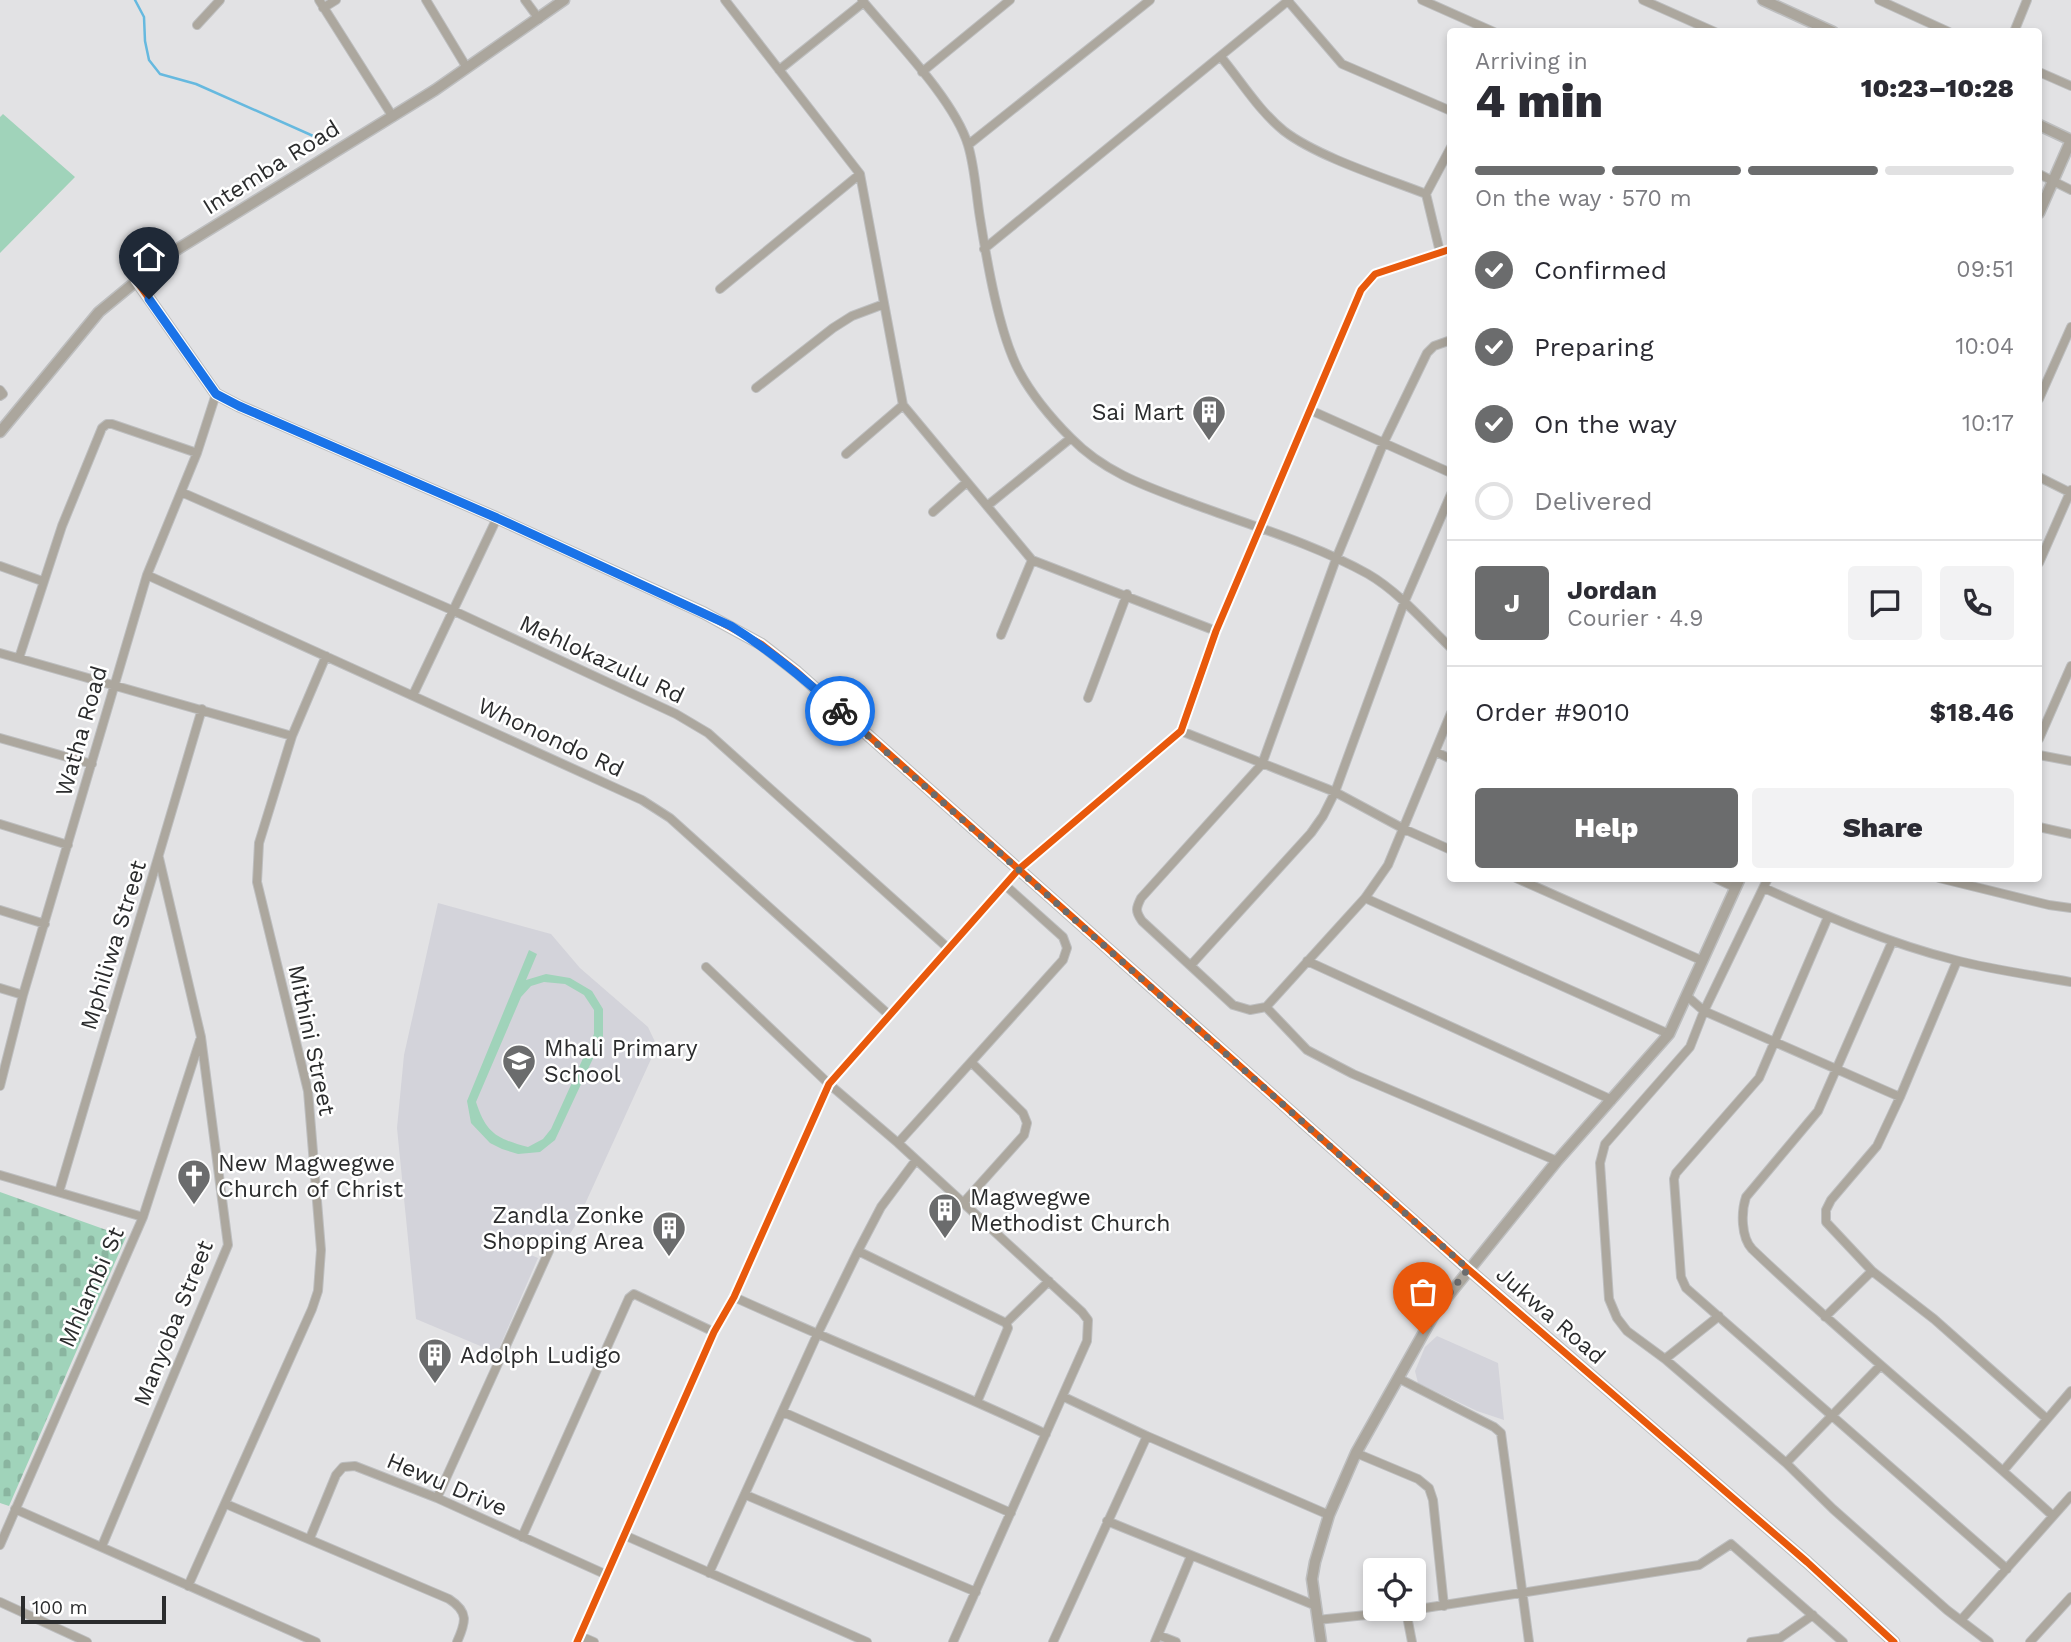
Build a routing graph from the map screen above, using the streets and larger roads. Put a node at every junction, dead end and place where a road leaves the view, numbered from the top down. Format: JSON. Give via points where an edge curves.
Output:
{"nodes":[{"id":1,"x":220,"y":0,"type":"edge"},
{"id":2,"x":336,"y":0,"type":"edge"},
{"id":3,"x":426,"y":0,"type":"edge"},
{"id":4,"x":525,"y":0,"type":"edge"},
{"id":5,"x":564,"y":0,"type":"edge"},
{"id":6,"x":725,"y":0,"type":"edge"},
{"id":7,"x":1010,"y":0,"type":"edge"},
{"id":8,"x":1150,"y":0,"type":"edge"},
{"id":9,"x":1422,"y":0,"type":"edge"},
{"id":10,"x":1643,"y":0,"type":"edge"},
{"id":11,"x":1763,"y":0,"type":"edge"},
{"id":12,"x":1879,"y":0,"type":"edge"},
{"id":13,"x":2027,"y":0,"type":"edge"},
{"id":14,"x":863,"y":1,"type":"edge"},
{"id":15,"x":1289,"y":1,"type":"edge"},
{"id":16,"x":321,"y":4,"type":"edge"},
{"id":17,"x":539,"y":19,"type":"junction"},
{"id":18,"x":197,"y":25,"type":"dead end"},
{"id":19,"x":1484,"y":28,"type":"edge"},
{"id":20,"x":1706,"y":28,"type":"edge"},
{"id":21,"x":1824,"y":28,"type":"edge"},
{"id":22,"x":1940,"y":28,"type":"edge"},
{"id":23,"x":2016,"y":28,"type":"edge"},
{"id":24,"x":1221,"y":57,"type":"junction"},
{"id":25,"x":467,"y":68,"type":"junction"},
{"id":26,"x":779,"y":70,"type":"junction"},
{"id":27,"x":922,"y":72,"type":"junction"},
{"id":28,"x":2042,"y":73,"type":"edge"},
{"id":29,"x":2071,"y":86,"type":"edge"},
{"id":30,"x":1447,"y":109,"type":"edge"},
{"id":31,"x":393,"y":117,"type":"junction"},
{"id":32,"x":2042,"y":126,"type":"edge"},
{"id":33,"x":2071,"y":140,"type":"edge"},
{"id":34,"x":968,"y":145,"type":"junction"},
{"id":35,"x":1447,"y":154,"type":"edge"},
{"id":36,"x":860,"y":174,"type":"junction"},
{"id":37,"x":2042,"y":175,"type":"edge"},
{"id":38,"x":2053,"y":180,"type":"junction"},
{"id":39,"x":2071,"y":190,"type":"edge"},
{"id":40,"x":1426,"y":194,"type":"junction"},
{"id":41,"x":2042,"y":206,"type":"edge"},
{"id":42,"x":985,"y":249,"type":"junction"},
{"id":43,"x":1447,"y":250,"type":"edge"},
{"id":44,"x":1440,"y":252,"type":"junction"},
{"id":45,"x":136,"y":280,"type":"junction"},
{"id":46,"x":720,"y":289,"type":"dead end"},
{"id":47,"x":884,"y":304,"type":"junction"},
{"id":48,"x":2071,"y":327,"type":"edge"},
{"id":49,"x":1447,"y":341,"type":"edge"},
{"id":50,"x":756,"y":388,"type":"dead end"},
{"id":51,"x":0,"y":390,"type":"edge"},
{"id":52,"x":2042,"y":392,"type":"edge"},
{"id":53,"x":216,"y":394,"type":"junction"},
{"id":54,"x":0,"y":396,"type":"edge"},
{"id":55,"x":903,"y":405,"type":"junction"},
{"id":56,"x":1310,"y":410,"type":"junction"},
{"id":57,"x":0,"y":432,"type":"edge"},
{"id":58,"x":1070,"y":438,"type":"junction"},
{"id":59,"x":1384,"y":442,"type":"junction"},
{"id":60,"x":197,"y":453,"type":"junction"},
{"id":61,"x":846,"y":454,"type":"dead end"},
{"id":62,"x":1447,"y":471,"type":"edge"},
{"id":63,"x":2042,"y":478,"type":"edge"},
{"id":64,"x":967,"y":482,"type":"junction"},
{"id":65,"x":181,"y":492,"type":"junction"},
{"id":66,"x":2071,"y":492,"type":"edge"},
{"id":67,"x":1447,"y":503,"type":"edge"},
{"id":68,"x":988,"y":506,"type":"junction"},
{"id":69,"x":933,"y":512,"type":"dead end"},
{"id":70,"x":497,"y":518,"type":"junction"},
{"id":71,"x":1259,"y":528,"type":"junction"},
{"id":72,"x":2042,"y":557,"type":"edge"},
{"id":73,"x":1336,"y":559,"type":"junction"},
{"id":74,"x":1032,"y":560,"type":"junction"},
{"id":75,"x":0,"y":566,"type":"edge"},
{"id":76,"x":147,"y":575,"type":"junction"},
{"id":77,"x":42,"y":581,"type":"junction"},
{"id":78,"x":1127,"y":594,"type":"junction"},
{"id":79,"x":1404,"y":603,"type":"junction"},
{"id":80,"x":454,"y":611,"type":"junction"},
{"id":81,"x":1216,"y":631,"type":"junction"},
{"id":82,"x":1000,"y":635,"type":"dead end"},
{"id":83,"x":1447,"y":644,"type":"edge"},
{"id":84,"x":0,"y":653,"type":"edge"},
{"id":85,"x":326,"y":656,"type":"junction"},
{"id":86,"x":19,"y":659,"type":"junction"},
{"id":87,"x":2071,"y":666,"type":"edge"},
{"id":88,"x":114,"y":685,"type":"junction"},
{"id":89,"x":413,"y":695,"type":"junction"},
{"id":90,"x":1088,"y":698,"type":"dead end"},
{"id":91,"x":202,"y":709,"type":"junction"},
{"id":92,"x":1447,"y":723,"type":"edge"},
{"id":93,"x":1181,"y":731,"type":"junction"},
{"id":94,"x":2042,"y":732,"type":"edge"},
{"id":95,"x":292,"y":736,"type":"junction"},
{"id":96,"x":0,"y":738,"type":"edge"},
{"id":97,"x":1436,"y":752,"type":"junction"},
{"id":98,"x":2042,"y":756,"type":"edge"},
{"id":99,"x":1447,"y":757,"type":"edge"},
{"id":100,"x":2071,"y":761,"type":"edge"},
{"id":101,"x":92,"y":764,"type":"junction"},
{"id":102,"x":1262,"y":764,"type":"junction"},
{"id":103,"x":1335,"y":792,"type":"junction"},
{"id":104,"x":0,"y":824,"type":"edge"},
{"id":105,"x":2042,"y":828,"type":"edge"},
{"id":106,"x":1404,"y":829,"type":"junction"},
{"id":107,"x":2071,"y":834,"type":"edge"},
{"id":108,"x":68,"y":845,"type":"junction"},
{"id":109,"x":1447,"y":848,"type":"edge"},
{"id":110,"x":159,"y":858,"type":"junction"},
{"id":111,"x":1018,"y":870,"type":"junction"},
{"id":112,"x":1525,"y":882,"type":"edge"},
{"id":113,"x":1766,"y":882,"type":"edge"},
{"id":114,"x":1955,"y":882,"type":"edge"},
{"id":115,"x":1738,"y":883,"type":"edge"},
{"id":116,"x":1005,"y":885,"type":"junction"},
{"id":117,"x":1764,"y":888,"type":"junction"},
{"id":118,"x":1365,"y":898,"type":"junction"},
{"id":119,"x":2071,"y":908,"type":"edge"},
{"id":120,"x":0,"y":910,"type":"edge"},
{"id":121,"x":1828,"y":917,"type":"junction"},
{"id":122,"x":45,"y":924,"type":"junction"},
{"id":123,"x":1892,"y":942,"type":"junction"},
{"id":124,"x":949,"y":949,"type":"junction"},
{"id":125,"x":1307,"y":961,"type":"junction"},
{"id":126,"x":1703,"y":961,"type":"junction"},
{"id":127,"x":1957,"y":961,"type":"junction"},
{"id":128,"x":1191,"y":965,"type":"junction"},
{"id":129,"x":706,"y":967,"type":"dead end"},
{"id":130,"x":2071,"y":982,"type":"edge"},
{"id":131,"x":0,"y":988,"type":"edge"},
{"id":132,"x":23,"y":995,"type":"junction"},
{"id":133,"x":1688,"y":997,"type":"junction"},
{"id":134,"x":1266,"y":1007,"type":"junction"},
{"id":135,"x":1704,"y":1011,"type":"junction"},
{"id":136,"x":888,"y":1014,"type":"junction"},
{"id":137,"x":1669,"y":1034,"type":"junction"},
{"id":138,"x":201,"y":1037,"type":"junction"},
{"id":139,"x":1773,"y":1042,"type":"junction"},
{"id":140,"x":972,"y":1063,"type":"junction"},
{"id":141,"x":1837,"y":1071,"type":"junction"},
{"id":142,"x":829,"y":1084,"type":"junction"},
{"id":143,"x":0,"y":1086,"type":"edge"},
{"id":144,"x":1900,"y":1097,"type":"junction"},
{"id":145,"x":1612,"y":1100,"type":"junction"},
{"id":146,"x":898,"y":1143,"type":"junction"},
{"id":147,"x":916,"y":1160,"type":"junction"},
{"id":148,"x":1557,"y":1161,"type":"junction"},
{"id":149,"x":0,"y":1175,"type":"edge"},
{"id":150,"x":59,"y":1192,"type":"junction"},
{"id":151,"x":964,"y":1202,"type":"junction"},
{"id":152,"x":143,"y":1217,"type":"junction"},
{"id":153,"x":549,"y":1251,"type":"dead end"},
{"id":154,"x":858,"y":1251,"type":"junction"},
{"id":155,"x":1468,"y":1269,"type":"junction"},
{"id":156,"x":1872,"y":1271,"type":"junction"},
{"id":157,"x":1049,"y":1281,"type":"junction"},
{"id":158,"x":734,"y":1297,"type":"junction"},
{"id":159,"x":1719,"y":1316,"type":"junction"},
{"id":160,"x":1825,"y":1317,"type":"junction"},
{"id":161,"x":1006,"y":1322,"type":"junction"},
{"id":162,"x":714,"y":1332,"type":"junction"},
{"id":163,"x":817,"y":1335,"type":"junction"},
{"id":164,"x":1665,"y":1359,"type":"junction"},
{"id":165,"x":1880,"y":1366,"type":"junction"},
{"id":166,"x":1398,"y":1378,"type":"junction"},
{"id":167,"x":2071,"y":1391,"type":"edge"},
{"id":168,"x":1064,"y":1397,"type":"junction"},
{"id":169,"x":977,"y":1402,"type":"junction"},
{"id":170,"x":783,"y":1412,"type":"junction"},
{"id":171,"x":1833,"y":1415,"type":"junction"},
{"id":172,"x":2047,"y":1419,"type":"junction"},
{"id":173,"x":1046,"y":1434,"type":"junction"},
{"id":174,"x":1147,"y":1436,"type":"junction"},
{"id":175,"x":1356,"y":1453,"type":"junction"},
{"id":176,"x":1786,"y":1463,"type":"junction"},
{"id":177,"x":2003,"y":1471,"type":"junction"},
{"id":178,"x":746,"y":1494,"type":"junction"},
{"id":179,"x":2071,"y":1496,"type":"edge"},
{"id":180,"x":437,"y":1499,"type":"junction"},
{"id":181,"x":226,"y":1504,"type":"junction"},
{"id":182,"x":15,"y":1508,"type":"junction"},
{"id":183,"x":1011,"y":1513,"type":"junction"},
{"id":184,"x":1329,"y":1515,"type":"junction"},
{"id":185,"x":2053,"y":1516,"type":"junction"},
{"id":186,"x":1107,"y":1521,"type":"junction"},
{"id":187,"x":624,"y":1535,"type":"junction"},
{"id":188,"x":522,"y":1537,"type":"junction"},
{"id":189,"x":310,"y":1538,"type":"junction"},
{"id":190,"x":0,"y":1545,"type":"edge"},
{"id":191,"x":102,"y":1546,"type":"junction"},
{"id":192,"x":1191,"y":1556,"type":"junction"},
{"id":193,"x":2007,"y":1569,"type":"junction"},
{"id":194,"x":709,"y":1573,"type":"junction"},
{"id":195,"x":607,"y":1575,"type":"junction"},
{"id":196,"x":188,"y":1586,"type":"junction"},
{"id":197,"x":976,"y":1592,"type":"junction"},
{"id":198,"x":1523,"y":1594,"type":"junction"},
{"id":199,"x":2071,"y":1597,"type":"edge"},
{"id":200,"x":0,"y":1602,"type":"edge"},
{"id":201,"x":1314,"y":1605,"type":"junction"},
{"id":202,"x":1444,"y":1606,"type":"junction"},
{"id":203,"x":1426,"y":1608,"type":"edge"},
{"id":204,"x":1363,"y":1615,"type":"edge"},
{"id":205,"x":1813,"y":1615,"type":"junction"},
{"id":206,"x":1318,"y":1620,"type":"junction"},
{"id":207,"x":1961,"y":1620,"type":"junction"},
{"id":208,"x":1408,"y":1621,"type":"edge"},
{"id":209,"x":1157,"y":1638,"type":"edge"},
{"id":210,"x":578,"y":1639,"type":"edge"},
{"id":211,"x":88,"y":1642,"type":"edge"},
{"id":212,"x":316,"y":1642,"type":"edge"},
{"id":213,"x":457,"y":1642,"type":"edge"},
{"id":214,"x":594,"y":1642,"type":"edge"},
{"id":215,"x":867,"y":1642,"type":"edge"},
{"id":216,"x":953,"y":1642,"type":"edge"},
{"id":217,"x":1053,"y":1642,"type":"edge"},
{"id":218,"x":1176,"y":1642,"type":"edge"},
{"id":219,"x":1321,"y":1642,"type":"edge"},
{"id":220,"x":1412,"y":1642,"type":"edge"},
{"id":221,"x":1529,"y":1642,"type":"edge"},
{"id":222,"x":1751,"y":1642,"type":"edge"},
{"id":223,"x":1843,"y":1642,"type":"edge"},
{"id":224,"x":1895,"y":1642,"type":"edge"},
{"id":225,"x":1989,"y":1642,"type":"edge"},
{"id":226,"x":2031,"y":1642,"type":"edge"}],
"edges":[{"from":1,"to":18,"type":"street"},
{"from":2,"to":16,"type":"street"},
{"from":3,"to":25,"type":"street"},
{"from":4,"to":17,"type":"street"},
{"from":5,"to":17,"type":"street","name":"Intemba Road"},
{"from":6,"to":26,"type":"street"},
{"from":7,"to":27,"type":"street"},
{"from":8,"to":34,"type":"street"},
{"from":9,"to":19,"type":"street"},
{"from":10,"to":20,"type":"street"},
{"from":11,"to":21,"type":"street"},
{"from":12,"to":22,"type":"street"},
{"from":13,"to":23,"type":"street"},
{"from":14,"to":26,"type":"street"},
{"from":14,"to":27,"type":"street"},
{"from":15,"to":24,"type":"street"},
{"from":15,"to":30,"type":"street","via":[[1342,64]]},
{"from":16,"to":31,"type":"street"},
{"from":17,"to":25,"type":"street","name":"Intemba Road"},
{"from":24,"to":40,"type":"street","via":[[1284,131]]},
{"from":24,"to":42,"type":"street"},
{"from":25,"to":31,"type":"street","name":"Intemba Road"},
{"from":26,"to":36,"type":"street"},
{"from":27,"to":34,"type":"street","via":[[958,122]]},
{"from":28,"to":29,"type":"street"},
{"from":31,"to":45,"type":"street","name":"Intemba Road","via":[[168,255]]},
{"from":32,"to":33,"type":"street"},
{"from":33,"to":38,"type":"street"},
{"from":34,"to":42,"type":"street"},
{"from":35,"to":40,"type":"street"},
{"from":36,"to":46,"type":"street"},
{"from":36,"to":47,"type":"street"},
{"from":37,"to":38,"type":"street"},
{"from":38,"to":39,"type":"street"},
{"from":38,"to":41,"type":"street"},
{"from":40,"to":44,"type":"street"},
{"from":42,"to":58,"type":"street","via":[[1019,371]]},
{"from":43,"to":44,"type":"street"},
{"from":44,"to":56,"type":"street","via":[[1375,274],[1366,282]]},
{"from":45,"to":53,"type":"street","name":"Jukwa Road"},
{"from":45,"to":57,"type":"street","name":"Intemba Road","via":[[88,325]]},
{"from":47,"to":50,"type":"street","via":[[833,328]]},
{"from":47,"to":55,"type":"street"},
{"from":48,"to":52,"type":"street"},
{"from":49,"to":59,"type":"street","via":[[1427,353]]},
{"from":51,"to":54,"type":"street"},
{"from":53,"to":60,"type":"street","name":"Watha Road"},
{"from":53,"to":70,"type":"street","name":"Jukwa Road"},
{"from":55,"to":61,"type":"street"},
{"from":55,"to":64,"type":"street"},
{"from":56,"to":59,"type":"street"},
{"from":56,"to":71,"type":"street"},
{"from":58,"to":68,"type":"street"},
{"from":58,"to":71,"type":"street","via":[[1131,481]]},
{"from":59,"to":62,"type":"street"},
{"from":59,"to":73,"type":"street"},
{"from":60,"to":65,"type":"street","name":"Watha Road"},
{"from":60,"to":77,"type":"street","via":[[112,424],[102,428]]},
{"from":63,"to":66,"type":"street"},
{"from":64,"to":68,"type":"street"},
{"from":64,"to":69,"type":"street"},
{"from":65,"to":76,"type":"street","name":"Watha Road"},
{"from":65,"to":80,"type":"street","name":"Mehlokazulu Rd"},
{"from":66,"to":72,"type":"street"},
{"from":67,"to":79,"type":"street"},
{"from":68,"to":74,"type":"street"},
{"from":70,"to":80,"type":"street"},
{"from":70,"to":111,"type":"street","name":"Jukwa Road","via":[[704,613],[761,645]]},
{"from":71,"to":73,"type":"street"},
{"from":71,"to":81,"type":"street"},
{"from":73,"to":79,"type":"street","via":[[1369,575]]},
{"from":73,"to":102,"type":"street"},
{"from":74,"to":78,"type":"street"},
{"from":74,"to":82,"type":"street"},
{"from":75,"to":77,"type":"street"},
{"from":76,"to":85,"type":"street","name":"Whonondo Rd"},
{"from":76,"to":88,"type":"street","name":"Watha Road"},
{"from":77,"to":86,"type":"street"},
{"from":78,"to":81,"type":"street"},
{"from":78,"to":90,"type":"street"},
{"from":79,"to":83,"type":"street"},
{"from":79,"to":103,"type":"street"},
{"from":80,"to":89,"type":"street"},
{"from":80,"to":124,"type":"street","name":"Mehlokazulu Rd","via":[[708,733]]},
{"from":81,"to":93,"type":"street"},
{"from":84,"to":86,"type":"street"},
{"from":85,"to":89,"type":"street","name":"Whonondo Rd"},
{"from":85,"to":95,"type":"street","name":"Mithini Street"},
{"from":86,"to":88,"type":"street"},
{"from":87,"to":94,"type":"street"},
{"from":88,"to":91,"type":"street"},
{"from":88,"to":101,"type":"street","name":"Watha Road"},
{"from":89,"to":136,"type":"street","name":"Whonondo Rd","via":[[642,800],[670,818]]},
{"from":91,"to":95,"type":"street"},
{"from":91,"to":110,"type":"street","name":"Mphiliwa Street"},
{"from":92,"to":97,"type":"street"},
{"from":93,"to":102,"type":"street"},
{"from":93,"to":111,"type":"street"},
{"from":95,"to":181,"type":"street","name":"Mithini Street","via":[[258,843],[257,883],[308,1091],[321,1250],[319,1277],[312,1309]]},
{"from":96,"to":101,"type":"street"},
{"from":97,"to":99,"type":"street"},
{"from":97,"to":106,"type":"street"},
{"from":98,"to":100,"type":"street"},
{"from":101,"to":108,"type":"street","name":"Watha Road"},
{"from":102,"to":103,"type":"street"},
{"from":102,"to":128,"type":"street","via":[[1136,908],[1142,921]]},
{"from":103,"to":106,"type":"street"},
{"from":103,"to":128,"type":"street","via":[[1311,833]]},
{"from":104,"to":108,"type":"street"},
{"from":105,"to":107,"type":"street"},
{"from":106,"to":109,"type":"street"},
{"from":106,"to":118,"type":"street","via":[[1388,865]]},
{"from":108,"to":122,"type":"street","name":"Watha Road"},
{"from":110,"to":138,"type":"street","name":"Manyoba Street"},
{"from":110,"to":150,"type":"street","name":"Mphiliwa Street"},
{"from":111,"to":116,"type":"street"},
{"from":111,"to":155,"type":"street","name":"Jukwa Road"},
{"from":112,"to":126,"type":"street"},
{"from":113,"to":117,"type":"street"},
{"from":114,"to":119,"type":"street"},
{"from":115,"to":126,"type":"street"},
{"from":116,"to":124,"type":"street"},
{"from":116,"to":140,"type":"street","via":[[1063,937],[1067,948],[1063,960]]},
{"from":117,"to":121,"type":"street"},
{"from":117,"to":135,"type":"street"},
{"from":118,"to":125,"type":"street"},
{"from":118,"to":137,"type":"street"},
{"from":120,"to":122,"type":"street"},
{"from":121,"to":123,"type":"street"},
{"from":121,"to":139,"type":"street"},
{"from":122,"to":132,"type":"street","name":"Watha Road"},
{"from":123,"to":127,"type":"street"},
{"from":123,"to":141,"type":"street"},
{"from":124,"to":136,"type":"street"},
{"from":125,"to":134,"type":"street"},
{"from":125,"to":145,"type":"street"},
{"from":126,"to":133,"type":"street"},
{"from":127,"to":130,"type":"street"},
{"from":127,"to":144,"type":"street"},
{"from":128,"to":134,"type":"street","via":[[1233,1005],[1250,1010]]},
{"from":129,"to":142,"type":"street"},
{"from":131,"to":132,"type":"street"},
{"from":132,"to":143,"type":"street","name":"Watha Road"},
{"from":133,"to":135,"type":"street"},
{"from":133,"to":137,"type":"street"},
{"from":134,"to":148,"type":"street","via":[[1307,1050]]},
{"from":135,"to":139,"type":"street"},
{"from":135,"to":164,"type":"street","via":[[1690,1047],[1611,1135],[1600,1163],[1609,1299],[1627,1331]]},
{"from":136,"to":142,"type":"street"},
{"from":137,"to":145,"type":"street"},
{"from":138,"to":152,"type":"street","name":"Mhlambi St"},
{"from":138,"to":191,"type":"street","name":"Manyoba Street","via":[[228,1245]]},
{"from":139,"to":141,"type":"street"},
{"from":139,"to":159,"type":"street","via":[[1757,1081],[1678,1168],[1674,1180],[1681,1277],[1686,1288]]},
{"from":140,"to":146,"type":"street"},
{"from":140,"to":151,"type":"street","via":[[1023,1113],[1027,1123],[1024,1135]]},
{"from":141,"to":144,"type":"street"},
{"from":141,"to":160,"type":"street","via":[[1818,1111],[1748,1194],[1744,1205],[1747,1244]]},
{"from":142,"to":146,"type":"street"},
{"from":142,"to":158,"type":"street"},
{"from":144,"to":156,"type":"street","via":[[1873,1153],[1826,1210],[1826,1222]]},
{"from":145,"to":148,"type":"street"},
{"from":146,"to":147,"type":"street"},
{"from":147,"to":151,"type":"street"},
{"from":147,"to":154,"type":"street","via":[[881,1207]]},
{"from":148,"to":155,"type":"street"},
{"from":149,"to":150,"type":"street"},
{"from":150,"to":152,"type":"street"},
{"from":151,"to":157,"type":"street"},
{"from":152,"to":182,"type":"street","name":"Mhlambi St"},
{"from":153,"to":180,"type":"street"},
{"from":154,"to":161,"type":"street"},
{"from":154,"to":163,"type":"street"},
{"from":155,"to":166,"type":"street","via":[[1436,1311]]},
{"from":155,"to":224,"type":"street","name":"Jukwa Road"},
{"from":156,"to":160,"type":"street"},
{"from":156,"to":172,"type":"street"},
{"from":157,"to":161,"type":"street"},
{"from":157,"to":168,"type":"street","via":[[1088,1320],[1087,1341]]},
{"from":158,"to":162,"type":"street"},
{"from":158,"to":163,"type":"street"},
{"from":159,"to":164,"type":"street"},
{"from":159,"to":171,"type":"street"},
{"from":160,"to":165,"type":"street"},
{"from":161,"to":169,"type":"street","via":[[1009,1328]]},
{"from":162,"to":187,"type":"street"},
{"from":162,"to":188,"type":"street","via":[[634,1294],[629,1298]]},
{"from":163,"to":169,"type":"street"},
{"from":163,"to":170,"type":"street"},
{"from":164,"to":176,"type":"street"},
{"from":165,"to":171,"type":"street"},
{"from":165,"to":177,"type":"street"},
{"from":166,"to":175,"type":"street"},
{"from":166,"to":198,"type":"street","via":[[1501,1433]]},
{"from":167,"to":172,"type":"street"},
{"from":168,"to":173,"type":"street"},
{"from":168,"to":174,"type":"street"},
{"from":169,"to":173,"type":"street"},
{"from":170,"to":178,"type":"street"},
{"from":170,"to":183,"type":"street"},
{"from":171,"to":176,"type":"street"},
{"from":171,"to":193,"type":"street"},
{"from":172,"to":177,"type":"street"},
{"from":173,"to":183,"type":"street"},
{"from":174,"to":184,"type":"street"},
{"from":174,"to":186,"type":"street"},
{"from":175,"to":184,"type":"street"},
{"from":175,"to":202,"type":"street","via":[[1429,1488]]},
{"from":176,"to":207,"type":"street","via":[[1832,1509]]},
{"from":177,"to":185,"type":"street"},
{"from":178,"to":194,"type":"street"},
{"from":178,"to":197,"type":"street"},
{"from":179,"to":185,"type":"street"},
{"from":180,"to":188,"type":"street","name":"Hewu Drive"},
{"from":180,"to":189,"type":"street","name":"Hewu Drive","via":[[355,1466],[343,1467]]},
{"from":181,"to":189,"type":"street"},
{"from":181,"to":196,"type":"street","name":"Mithini Street"},
{"from":182,"to":190,"type":"street","name":"Mhlambi St"},
{"from":182,"to":191,"type":"street"},
{"from":183,"to":197,"type":"street"},
{"from":184,"to":201,"type":"street","via":[[1312,1579]]},
{"from":185,"to":193,"type":"street"},
{"from":186,"to":192,"type":"street"},
{"from":186,"to":217,"type":"street"},
{"from":187,"to":194,"type":"street"},
{"from":187,"to":195,"type":"street"},
{"from":188,"to":195,"type":"street","name":"Hewu Drive"},
{"from":189,"to":213,"type":"street","via":[[459,1606],[464,1617]]},
{"from":191,"to":196,"type":"street"},
{"from":192,"to":201,"type":"street"},
{"from":192,"to":209,"type":"street"},
{"from":193,"to":207,"type":"street"},
{"from":194,"to":215,"type":"street"},
{"from":195,"to":210,"type":"street"},
{"from":196,"to":212,"type":"street"},
{"from":197,"to":216,"type":"street"},
{"from":198,"to":202,"type":"street"},
{"from":198,"to":205,"type":"street","via":[[1699,1565],[1731,1544]]},
{"from":198,"to":221,"type":"street"},
{"from":199,"to":226,"type":"street"},
{"from":200,"to":211,"type":"street"},
{"from":201,"to":206,"type":"street"},
{"from":202,"to":203,"type":"street"},
{"from":204,"to":206,"type":"street"},
{"from":205,"to":222,"type":"street","via":[[1780,1638]]},
{"from":205,"to":223,"type":"street"},
{"from":206,"to":219,"type":"street"},
{"from":207,"to":225,"type":"street"},
{"from":208,"to":220,"type":"street"},
{"from":209,"to":218,"type":"street"},
{"from":210,"to":214,"type":"street"}]}
